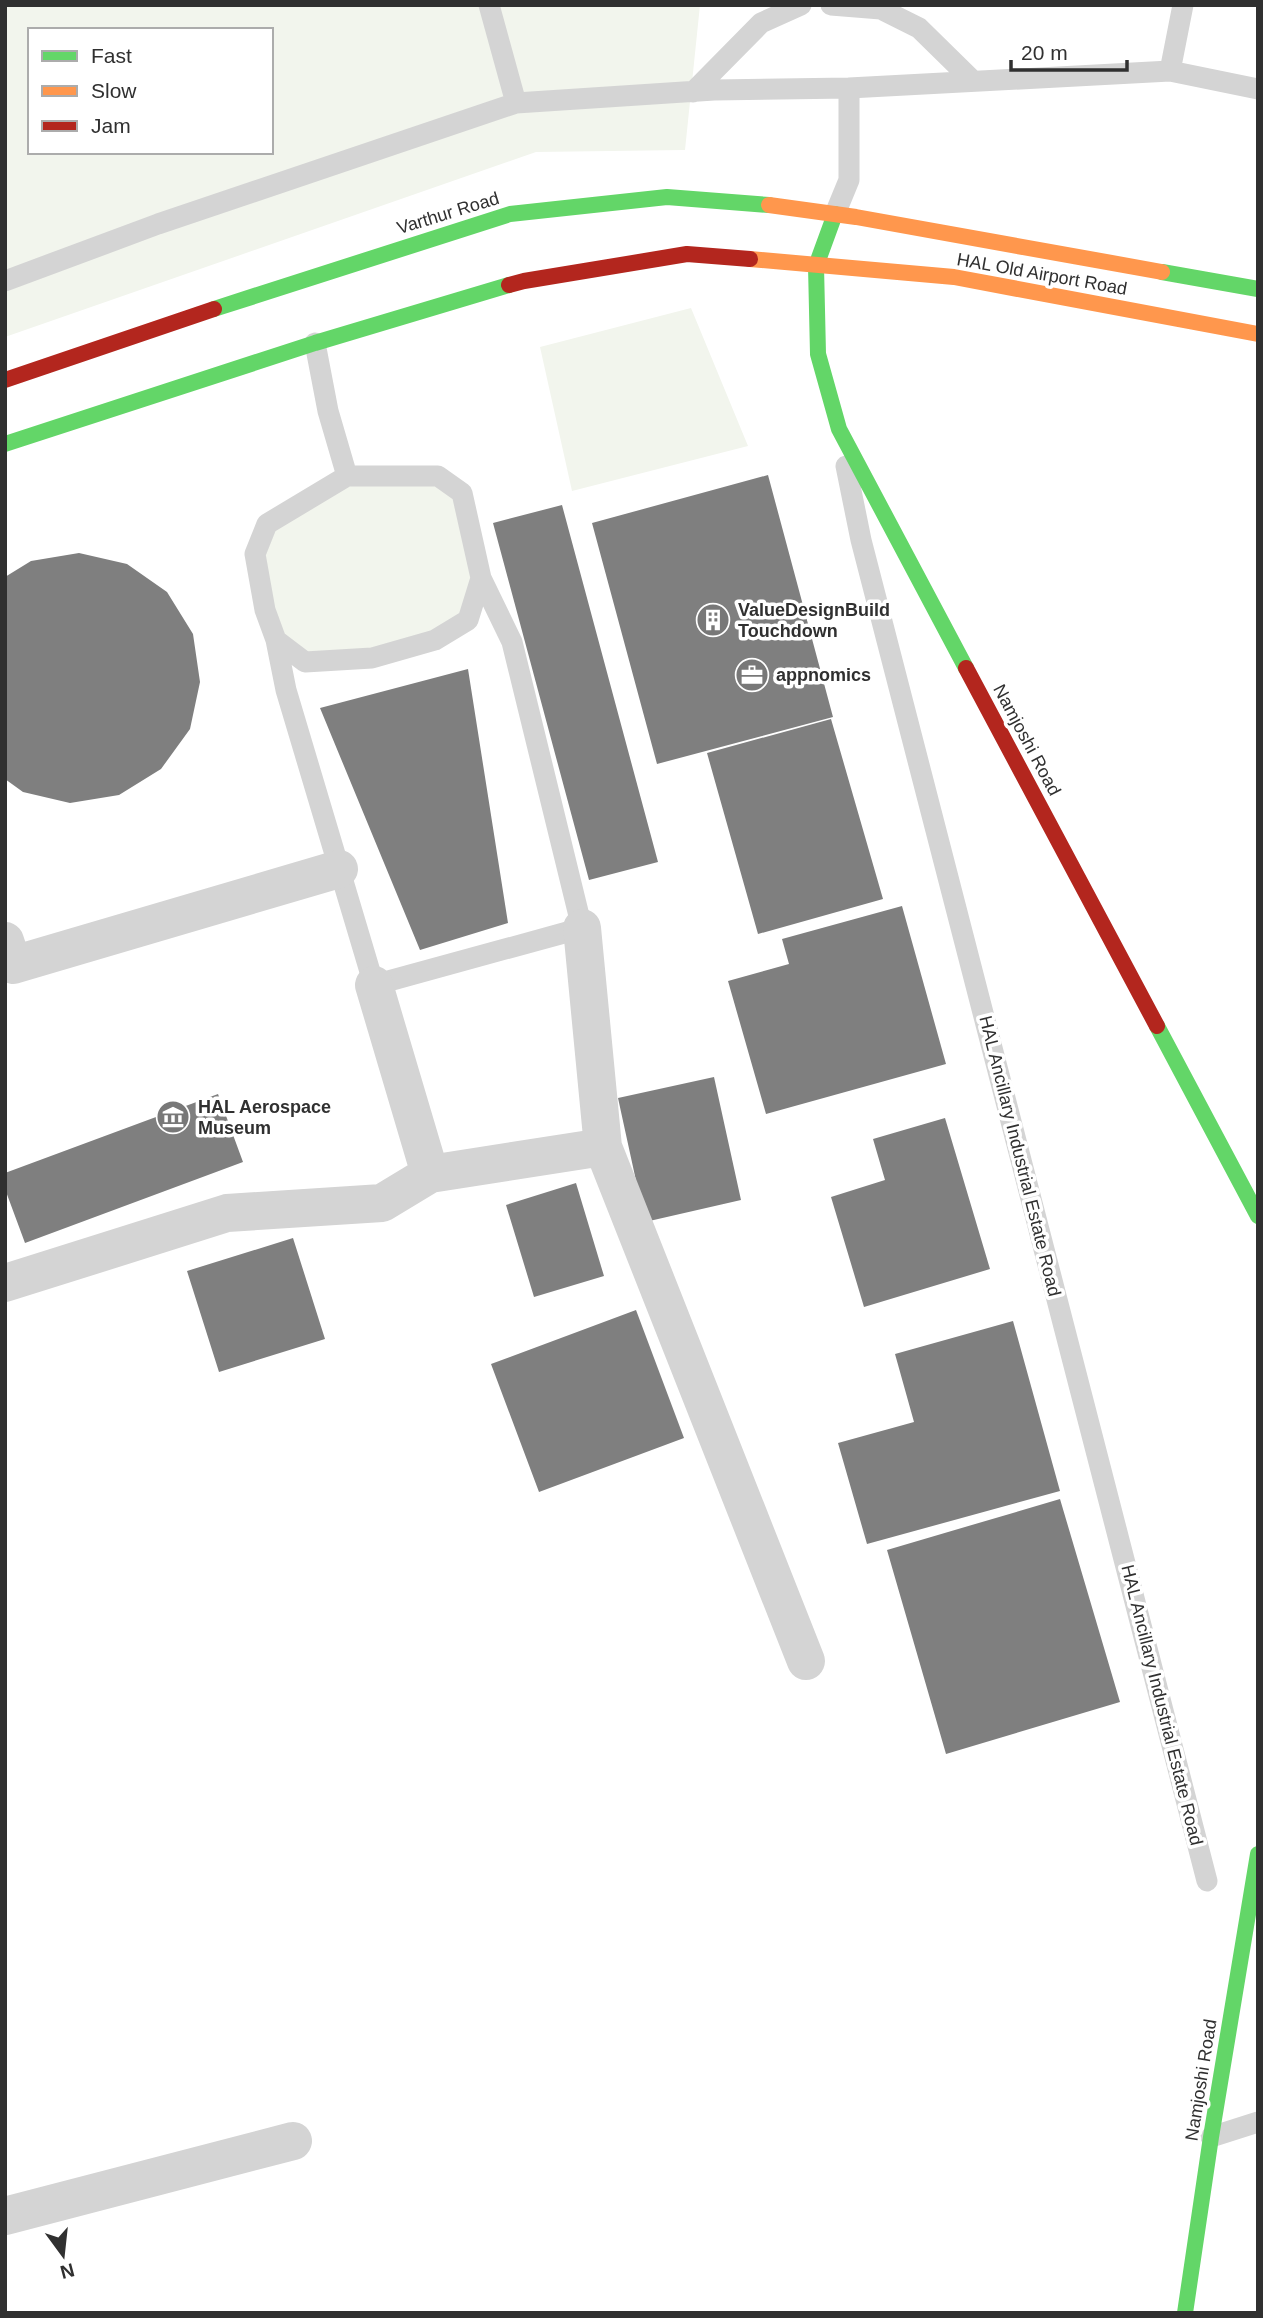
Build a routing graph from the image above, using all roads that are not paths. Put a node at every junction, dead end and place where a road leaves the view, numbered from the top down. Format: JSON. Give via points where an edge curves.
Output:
{"nodes":[{"id":1,"x":489,"y":5,"type":"edge"},
{"id":2,"x":801,"y":5,"type":"edge"},
{"id":3,"x":831,"y":5,"type":"edge"},
{"id":4,"x":1183,"y":5,"type":"edge"},
{"id":5,"x":1170,"y":71,"type":"junction"},
{"id":6,"x":973,"y":81,"type":"junction"},
{"id":7,"x":849,"y":88,"type":"junction"},
{"id":8,"x":1258,"y":89,"type":"edge"},
{"id":9,"x":693,"y":92,"type":"junction"},
{"id":10,"x":516,"y":103,"type":"junction"},
{"id":11,"x":835,"y":214,"type":"junction"},
{"id":12,"x":919,"y":228,"type":"joint"},
{"id":13,"x":816,"y":266,"type":"junction"},
{"id":14,"x":5,"y":281,"type":"edge"},
{"id":15,"x":1258,"y":289,"type":"edge"},
{"id":16,"x":1258,"y":334,"type":"edge"},
{"id":17,"x":315,"y":343,"type":"junction"},
{"id":18,"x":5,"y":380,"type":"edge"},
{"id":19,"x":839,"y":429,"type":"junction"},
{"id":20,"x":5,"y":444,"type":"edge"},
{"id":21,"x":347,"y":476,"type":"junction"},
{"id":22,"x":481,"y":578,"type":"junction"},
{"id":23,"x":276,"y":640,"type":"junction"},
{"id":24,"x":339,"y":869,"type":"junction"},
{"id":25,"x":582,"y":928,"type":"junction"},
{"id":26,"x":5,"y":941,"type":"edge"},
{"id":27,"x":374,"y":985,"type":"junction"},
{"id":28,"x":603,"y":1147,"type":"junction"},
{"id":29,"x":430,"y":1174,"type":"junction"},
{"id":30,"x":1258,"y":1216,"type":"edge"},
{"id":31,"x":5,"y":1283,"type":"edge"},
{"id":32,"x":806,"y":1661,"type":"dead end"},
{"id":33,"x":1258,"y":1854,"type":"edge"},
{"id":34,"x":1207,"y":1881,"type":"dead end"},
{"id":35,"x":1258,"y":2122,"type":"edge"},
{"id":36,"x":1211,"y":2137,"type":"junction"},
{"id":37,"x":293,"y":2141,"type":"dead end"},
{"id":38,"x":5,"y":2216,"type":"edge"},
{"id":39,"x":1185,"y":2313,"type":"edge"}],
"edges":[{"from":1,"to":10,"type":"lane"},
{"from":2,"to":9,"type":"lane","via":[[761,23]]},
{"from":3,"to":6,"type":"lane","via":[[881,9],[919,28]]},
{"from":4,"to":5,"type":"lane"},
{"from":5,"to":6,"type":"lane"},
{"from":5,"to":8,"type":"lane"},
{"from":6,"to":7,"type":"lane"},
{"from":7,"to":9,"type":"lane"},
{"from":7,"to":11,"type":"lane","via":[[849,180]]},
{"from":9,"to":10,"type":"lane"},
{"from":10,"to":14,"type":"lane"},
{"from":11,"to":12,"type":"main road","name":"Varthur Road"},
{"from":11,"to":13,"type":"main road"},
{"from":11,"to":18,"type":"main road","name":"Varthur Road","via":[[667,197],[510,214]]},
{"from":12,"to":15,"type":"main road","name":"HAL Old Airport Road"},
{"from":13,"to":16,"type":"main road","name":"HAL Old Airport Road","via":[[954,277]]},
{"from":13,"to":17,"type":"main road","via":[[687,254],[524,281]]},
{"from":13,"to":19,"type":"main road","name":"Namjoshi Road","via":[[818,354]]},
{"from":17,"to":20,"type":"main road"},
{"from":17,"to":21,"type":"lane"},
{"from":19,"to":30,"type":"main road","name":"Namjoshi Road"},
{"from":19,"to":34,"type":"lane","name":"HAL Ancillary Industrial Estate Road","via":[[861,540]]},
{"from":21,"to":22,"type":"lane","via":[[438,476],[462,494]]},
{"from":21,"to":23,"type":"lane","via":[[267,524],[255,554],[265,610]]},
{"from":22,"to":23,"type":"lane","via":[[468,620],[435,640],[372,658],[305,662]]},
{"from":22,"to":25,"type":"lane","via":[[512,642]]},
{"from":23,"to":24,"type":"lane","via":[[286,690]]},
{"from":24,"to":26,"type":"street","via":[[13,965]]},
{"from":24,"to":27,"type":"lane"},
{"from":25,"to":27,"type":"lane"},
{"from":25,"to":28,"type":"street"},
{"from":27,"to":29,"type":"street"},
{"from":28,"to":29,"type":"street"},
{"from":28,"to":32,"type":"street"},
{"from":29,"to":31,"type":"street","via":[[382,1203],[227,1213]]},
{"from":33,"to":36,"type":"main road","name":"Namjoshi Road"},
{"from":35,"to":36,"type":"lane"},
{"from":36,"to":39,"type":"main road","name":"Namjoshi Road"},
{"from":37,"to":38,"type":"street"}]}
